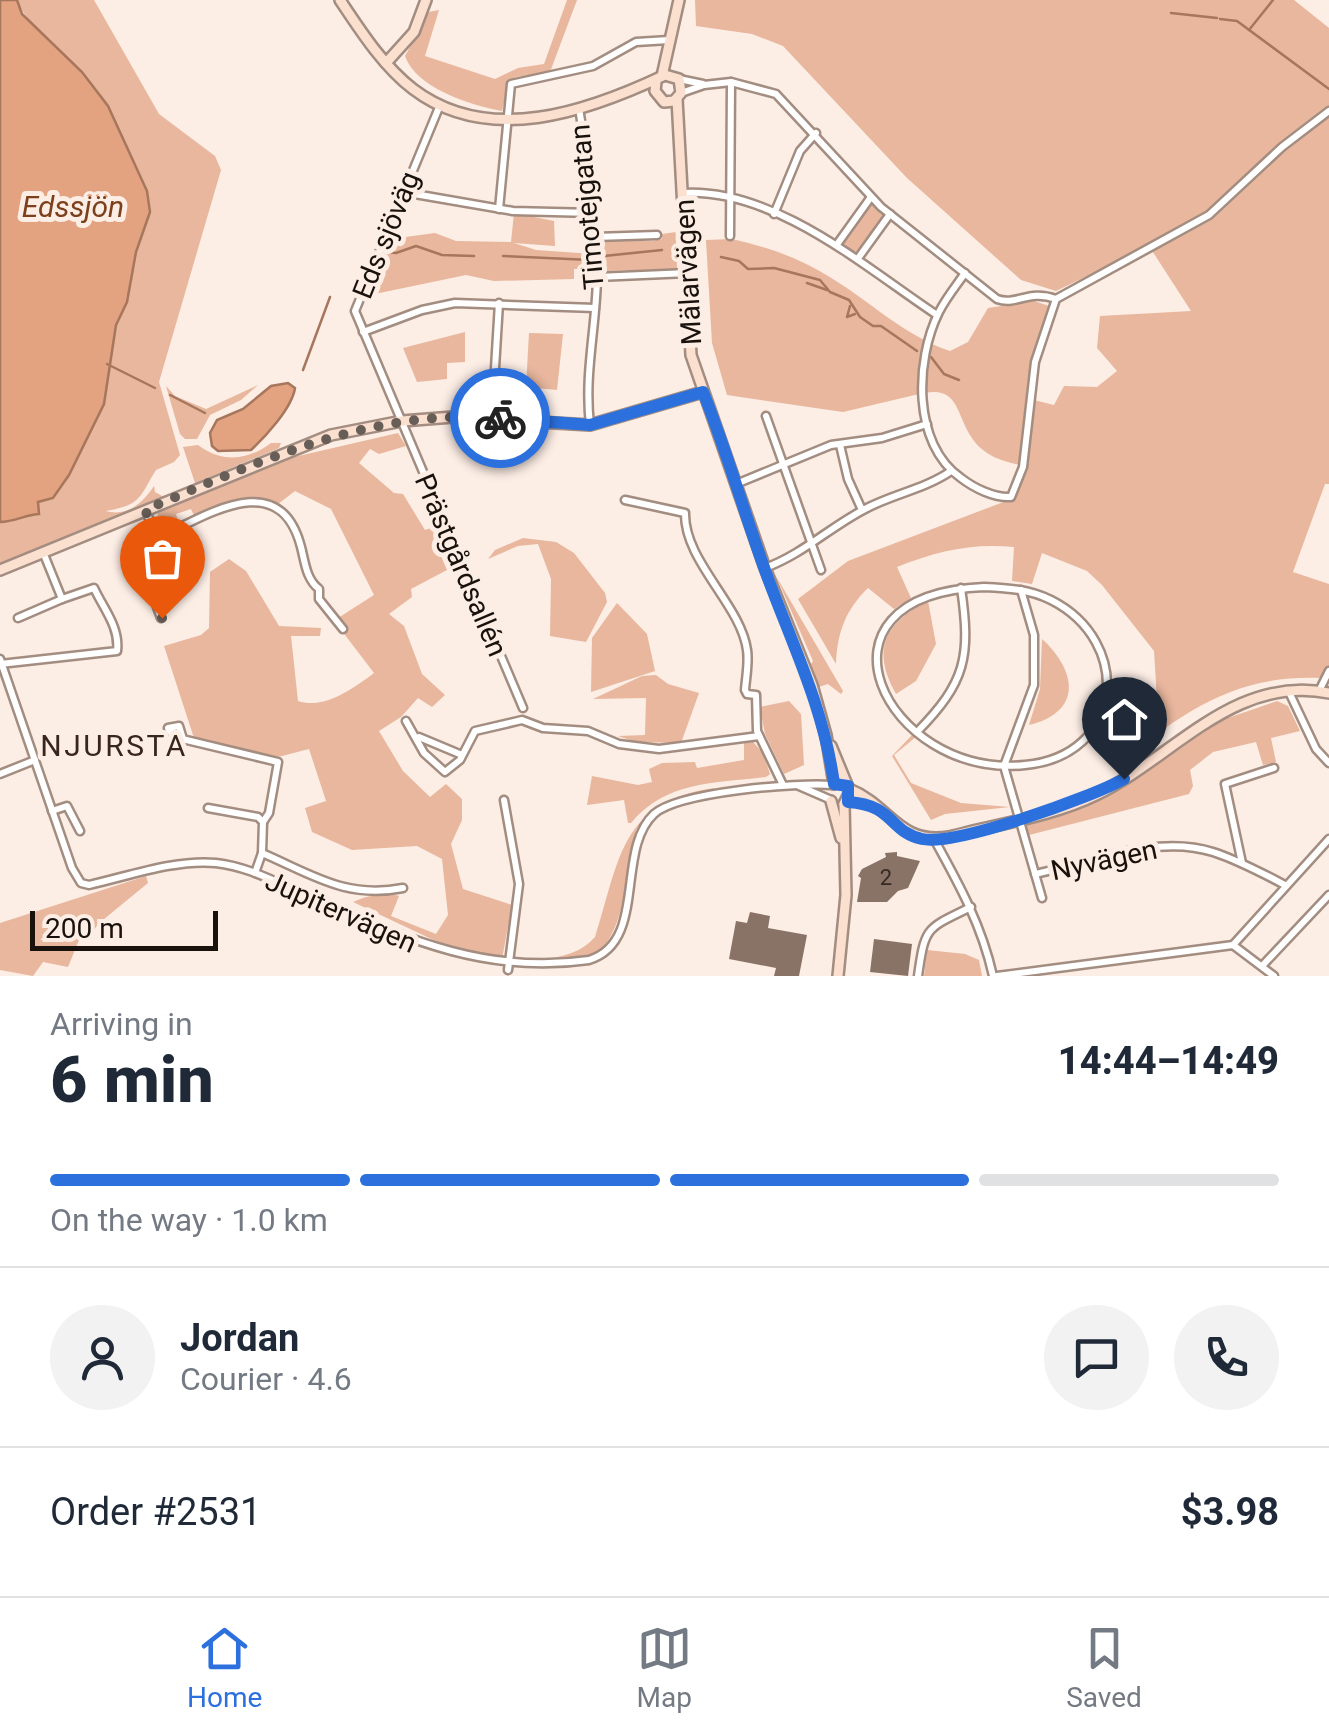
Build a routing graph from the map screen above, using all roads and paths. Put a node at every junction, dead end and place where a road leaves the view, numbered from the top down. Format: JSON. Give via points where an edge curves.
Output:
{"nodes":[{"id":1,"x":340,"y":0,"type":"edge"},
{"id":2,"x":426,"y":0,"type":"edge"},
{"id":3,"x":678,"y":0,"type":"edge"},
{"id":4,"x":672,"y":41,"type":"junction"},
{"id":5,"x":386,"y":63,"type":"junction"},
{"id":6,"x":677,"y":78,"type":"junction"},
{"id":7,"x":659,"y":79,"type":"junction"},
{"id":8,"x":731,"y":82,"type":"junction"},
{"id":9,"x":704,"y":84,"type":"junction"},
{"id":10,"x":622,"y":96,"type":"junction"},
{"id":11,"x":679,"y":96,"type":"junction"},
{"id":12,"x":661,"y":100,"type":"junction"},
{"id":13,"x":440,"y":105,"type":"junction"},
{"id":14,"x":579,"y":108,"type":"junction"},
{"id":15,"x":1329,"y":111,"type":"edge"},
{"id":16,"x":506,"y":120,"type":"junction"},
{"id":17,"x":816,"y":133,"type":"junction"},
{"id":18,"x":680,"y":147,"type":"junction"},
{"id":19,"x":403,"y":192,"type":"junction"},
{"id":20,"x":684,"y":193,"type":"junction"},
{"id":21,"x":871,"y":197,"type":"junction"},
{"id":22,"x":732,"y":199,"type":"junction"},
{"id":23,"x":499,"y":209,"type":"junction"},
{"id":24,"x":593,"y":213,"type":"junction"},
{"id":25,"x":774,"y":214,"type":"junction"},
{"id":26,"x":890,"y":214,"type":"junction"},
{"id":27,"x":658,"y":235,"type":"dead end"},
{"id":28,"x":730,"y":236,"type":"dead end"},
{"id":29,"x":594,"y":238,"type":"junction"},
{"id":30,"x":838,"y":243,"type":"junction"},
{"id":31,"x":859,"y":257,"type":"junction"},
{"id":32,"x":688,"y":273,"type":"junction"},
{"id":33,"x":964,"y":273,"type":"junction"},
{"id":34,"x":597,"y":277,"type":"junction"},
{"id":35,"x":1056,"y":299,"type":"junction"},
{"id":36,"x":499,"y":302,"type":"junction"},
{"id":37,"x":595,"y":308,"type":"junction"},
{"id":38,"x":937,"y":315,"type":"junction"},
{"id":39,"x":363,"y":332,"type":"junction"},
{"id":40,"x":703,"y":392,"type":"junction"},
{"id":41,"x":766,"y":416,"type":"dead end"},
{"id":42,"x":492,"y":417,"type":"junction"},
{"id":43,"x":402,"y":421,"type":"junction"},
{"id":44,"x":926,"y":424,"type":"junction"},
{"id":45,"x":590,"y":425,"type":"junction"},
{"id":46,"x":840,"y":445,"type":"junction"},
{"id":47,"x":783,"y":467,"type":"junction"},
{"id":48,"x":951,"y":471,"type":"junction"},
{"id":49,"x":736,"y":484,"type":"junction"},
{"id":50,"x":625,"y":500,"type":"dead end"},
{"id":51,"x":145,"y":510,"type":"junction"},
{"id":52,"x":862,"y":510,"type":"junction"},
{"id":53,"x":158,"y":538,"type":"junction"},
{"id":54,"x":811,"y":546,"type":"junction"},
{"id":55,"x":44,"y":552,"type":"junction"},
{"id":56,"x":764,"y":568,"type":"junction"},
{"id":57,"x":0,"y":570,"type":"edge"},
{"id":58,"x":821,"y":570,"type":"dead end"},
{"id":59,"x":961,"y":588,"type":"junction"},
{"id":60,"x":1022,"y":590,"type":"junction"},
{"id":61,"x":62,"y":599,"type":"junction"},
{"id":62,"x":18,"y":618,"type":"dead end"},
{"id":63,"x":162,"y":618,"type":"dead end"},
{"id":64,"x":342,"y":629,"type":"dead end"},
{"id":65,"x":1,"y":662,"type":"edge"},
{"id":66,"x":1329,"y":672,"type":"edge"},
{"id":67,"x":1289,"y":692,"type":"junction"},
{"id":68,"x":1324,"y":692,"type":"edge"},
{"id":69,"x":523,"y":708,"type":"dead end"},
{"id":70,"x":406,"y":721,"type":"dead end"},
{"id":71,"x":916,"y":732,"type":"junction"},
{"id":72,"x":826,"y":735,"type":"junction"},
{"id":73,"x":418,"y":736,"type":"junction"},
{"id":74,"x":759,"y":736,"type":"junction"},
{"id":75,"x":183,"y":739,"type":"dead end"},
{"id":76,"x":462,"y":756,"type":"junction"},
{"id":77,"x":35,"y":760,"type":"junction"},
{"id":78,"x":1329,"y":763,"type":"edge"},
{"id":79,"x":1004,"y":766,"type":"junction"},
{"id":80,"x":1274,"y":768,"type":"dead end"},
{"id":81,"x":0,"y":774,"type":"edge"},
{"id":82,"x":783,"y":784,"type":"junction"},
{"id":83,"x":793,"y":785,"type":"junction"},
{"id":84,"x":833,"y":785,"type":"junction"},
{"id":85,"x":848,"y":788,"type":"junction"},
{"id":86,"x":504,"y":800,"type":"dead end"},
{"id":87,"x":830,"y":800,"type":"junction"},
{"id":88,"x":846,"y":803,"type":"junction"},
{"id":89,"x":208,"y":808,"type":"dead end"},
{"id":90,"x":881,"y":808,"type":"junction"},
{"id":91,"x":52,"y":811,"type":"junction"},
{"id":92,"x":1019,"y":819,"type":"junction"},
{"id":93,"x":263,"y":822,"type":"junction"},
{"id":94,"x":80,"y":831,"type":"dead end"},
{"id":95,"x":934,"y":839,"type":"junction"},
{"id":96,"x":1329,"y":839,"type":"edge"},
{"id":97,"x":262,"y":853,"type":"junction"},
{"id":98,"x":845,"y":855,"type":"junction"},
{"id":99,"x":1243,"y":864,"type":"junction"},
{"id":100,"x":255,"y":873,"type":"junction"},
{"id":101,"x":1035,"y":874,"type":"junction"},
{"id":102,"x":1285,"y":885,"type":"junction"},
{"id":103,"x":403,"y":888,"type":"dead end"},
{"id":104,"x":1328,"y":897,"type":"edge"},
{"id":105,"x":1042,"y":898,"type":"dead end"},
{"id":106,"x":971,"y":906,"type":"junction"},
{"id":107,"x":1233,"y":945,"type":"junction"},
{"id":108,"x":1262,"y":966,"type":"junction"},
{"id":109,"x":480,"y":969,"type":"dead end"},
{"id":110,"x":494,"y":970,"type":"dead end"},
{"id":111,"x":508,"y":970,"type":"junction"},
{"id":112,"x":838,"y":976,"type":"edge"},
{"id":113,"x":918,"y":976,"type":"edge"},
{"id":114,"x":995,"y":976,"type":"edge"},
{"id":115,"x":1274,"y":976,"type":"edge"}],
"edges":[{"from":1,"to":5,"type":"main road"},
{"from":2,"to":5,"type":"main road","via":[[414,32]]},
{"from":3,"to":4,"type":"main road"},
{"from":4,"to":6,"type":"main road"},
{"from":4,"to":7,"type":"main road"},
{"from":4,"to":16,"type":"street","via":[[636,42],[592,66],[518,80],[508,92]]},
{"from":5,"to":13,"type":"main road"},
{"from":6,"to":7,"type":"main road"},
{"from":6,"to":9,"type":"street"},
{"from":6,"to":11,"type":"main road","name":"Mälarvägen"},
{"from":7,"to":10,"type":"main road"},
{"from":7,"to":12,"type":"main road","name":"Mälarvägen"},
{"from":8,"to":9,"type":"street"},
{"from":8,"to":17,"type":"street","via":[[776,94]]},
{"from":8,"to":22,"type":"street"},
{"from":9,"to":11,"type":"street"},
{"from":10,"to":12,"type":"main road"},
{"from":10,"to":14,"type":"main road"},
{"from":11,"to":12,"type":"main road"},
{"from":11,"to":18,"type":"main road","name":"Mälarvägen"},
{"from":12,"to":18,"type":"main road","name":"Mälarvägen"},
{"from":13,"to":16,"type":"main road","via":[[473,118]]},
{"from":13,"to":19,"type":"street","name":"Eds sjöväg"},
{"from":14,"to":16,"type":"main road"},
{"from":14,"to":24,"type":"street","name":"Timotejgatan"},
{"from":15,"to":35,"type":"street","via":[[1209,215]]},
{"from":16,"to":23,"type":"street"},
{"from":17,"to":21,"type":"street"},
{"from":17,"to":25,"type":"street","via":[[800,151]]},
{"from":18,"to":20,"type":"main road","name":"Mälarvägen"},
{"from":19,"to":23,"type":"street"},
{"from":19,"to":39,"type":"street","name":"Eds sjöväg","via":[[354,311]]},
{"from":20,"to":22,"type":"street"},
{"from":20,"to":32,"type":"main road","name":"Mälarvägen"},
{"from":21,"to":26,"type":"street"},
{"from":21,"to":30,"type":"street"},
{"from":22,"to":25,"type":"street"},
{"from":22,"to":28,"type":"street"},
{"from":23,"to":24,"type":"street"},
{"from":24,"to":29,"type":"street","name":"Timotejgatan"},
{"from":25,"to":30,"type":"street"},
{"from":26,"to":31,"type":"street"},
{"from":26,"to":33,"type":"street"},
{"from":27,"to":29,"type":"street"},
{"from":29,"to":34,"type":"street","name":"Timotejgatan"},
{"from":30,"to":31,"type":"street"},
{"from":31,"to":38,"type":"street"},
{"from":32,"to":34,"type":"street"},
{"from":32,"to":40,"type":"main road","name":"Mälarvägen","via":[[692,355]]},
{"from":33,"to":35,"type":"street","via":[[1004,302],[1033,293]]},
{"from":33,"to":38,"type":"street"},
{"from":34,"to":37,"type":"street","name":"Timotejgatan"},
{"from":35,"to":48,"type":"street","via":[[1035,362],[1023,467],[1011,497]]},
{"from":36,"to":37,"type":"street"},
{"from":36,"to":39,"type":"street","via":[[422,310]]},
{"from":36,"to":42,"type":"street"},
{"from":37,"to":45,"type":"street","name":"Timotejgatan","via":[[586,384]]},
{"from":38,"to":44,"type":"street","via":[[923,371]]},
{"from":39,"to":43,"type":"street","name":"Eds sjöväg"},
{"from":40,"to":45,"type":"main road"},
{"from":40,"to":49,"type":"main road","name":"Mälarvägen"},
{"from":41,"to":47,"type":"street"},
{"from":42,"to":43,"type":"main road"},
{"from":42,"to":45,"type":"main road"},
{"from":43,"to":51,"type":"main road","via":[[293,448]]},
{"from":43,"to":69,"type":"street","name":"Prästgårdsallén"},
{"from":44,"to":46,"type":"street"},
{"from":44,"to":48,"type":"street"},
{"from":46,"to":47,"type":"street"},
{"from":46,"to":52,"type":"street"},
{"from":47,"to":49,"type":"street"},
{"from":47,"to":54,"type":"street"},
{"from":48,"to":52,"type":"street"},
{"from":49,"to":56,"type":"main road","name":"Mälarvägen"},
{"from":50,"to":74,"type":"street","via":[[685,512],[702,563],[747,647],[745,690],[756,695]]},
{"from":51,"to":53,"type":"street"},
{"from":51,"to":55,"type":"main road"},
{"from":52,"to":54,"type":"street"},
{"from":53,"to":63,"type":"street"},
{"from":53,"to":64,"type":"street","via":[[243,501],[274,505],[292,522],[310,583]]},
{"from":54,"to":56,"type":"street"},
{"from":54,"to":58,"type":"street"},
{"from":55,"to":57,"type":"main road"},
{"from":55,"to":61,"type":"street"},
{"from":56,"to":72,"type":"main road","name":"Mälarvägen"},
{"from":59,"to":60,"type":"street"},
{"from":59,"to":71,"type":"street","via":[[968,639],[962,672]]},
{"from":59,"to":71,"type":"street","via":[[910,604],[879,639],[882,688]]},
{"from":60,"to":79,"type":"street","via":[[1034,635],[1034,685]]},
{"from":60,"to":79,"type":"street","via":[[1064,608],[1088,630],[1103,658],[1108,688],[1099,723],[1074,748],[1042,763]]},
{"from":61,"to":62,"type":"street"},
{"from":61,"to":65,"type":"street","via":[[94,588],[108,609],[117,651]]},
{"from":65,"to":77,"type":"street","name":"Jupitervägen"},
{"from":66,"to":68,"type":"street"},
{"from":67,"to":68,"type":"main road"},
{"from":67,"to":78,"type":"street"},
{"from":67,"to":92,"type":"main road","via":[[1216,714],[1095,796]]},
{"from":70,"to":73,"type":"street"},
{"from":71,"to":79,"type":"street","via":[[952,757]]},
{"from":72,"to":84,"type":"main road","name":"Mälarvägen"},
{"from":72,"to":85,"type":"main road","name":"Mälarvägen"},
{"from":73,"to":76,"type":"street"},
{"from":73,"to":76,"type":"street","via":[[424,753],[445,772]]},
{"from":74,"to":76,"type":"street","via":[[643,748],[522,720],[474,731]]},
{"from":74,"to":82,"type":"street"},
{"from":75,"to":93,"type":"street","via":[[278,762]]},
{"from":77,"to":81,"type":"street"},
{"from":77,"to":91,"type":"street","name":"Jupitervägen"},
{"from":79,"to":92,"type":"street","name":"Nyvägen"},
{"from":80,"to":99,"type":"street","via":[[1225,784]]},
{"from":82,"to":83,"type":"street"},
{"from":82,"to":111,"type":"street","via":[[680,802],[654,814],[638,842],[622,924],[605,952],[590,960]]},
{"from":83,"to":84,"type":"street"},
{"from":83,"to":87,"type":"street"},
{"from":84,"to":85,"type":"main road"},
{"from":84,"to":87,"type":"main road"},
{"from":85,"to":88,"type":"main road"},
{"from":85,"to":90,"type":"main road"},
{"from":86,"to":111,"type":"street","via":[[519,884]]},
{"from":87,"to":88,"type":"main road"},
{"from":87,"to":98,"type":"main road"},
{"from":88,"to":90,"type":"main road"},
{"from":88,"to":98,"type":"main road"},
{"from":89,"to":93,"type":"street"},
{"from":90,"to":95,"type":"main road","via":[[911,836]]},
{"from":91,"to":94,"type":"street","via":[[67,806]]},
{"from":91,"to":100,"type":"street","name":"Jupitervägen","via":[[81,883],[204,862]]},
{"from":92,"to":95,"type":"main road"},
{"from":92,"to":101,"type":"street","name":"Nyvägen"},
{"from":93,"to":97,"type":"street"},
{"from":95,"to":106,"type":"street"},
{"from":96,"to":102,"type":"street"},
{"from":97,"to":100,"type":"street"},
{"from":97,"to":103,"type":"street","via":[[353,891]]},
{"from":98,"to":112,"type":"main road"},
{"from":99,"to":101,"type":"street","name":"Nyvägen","via":[[1212,851],[1164,846]]},
{"from":99,"to":102,"type":"street","name":"Nyvägen"},
{"from":100,"to":109,"type":"street","name":"Jupitervägen"},
{"from":101,"to":105,"type":"street","name":"Nyvägen"},
{"from":102,"to":107,"type":"street"},
{"from":104,"to":108,"type":"street"},
{"from":106,"to":113,"type":"street","via":[[930,928]]},
{"from":106,"to":114,"type":"street"},
{"from":107,"to":108,"type":"street"},
{"from":107,"to":114,"type":"street"},
{"from":108,"to":115,"type":"street"},
{"from":110,"to":111,"type":"street"}]}
